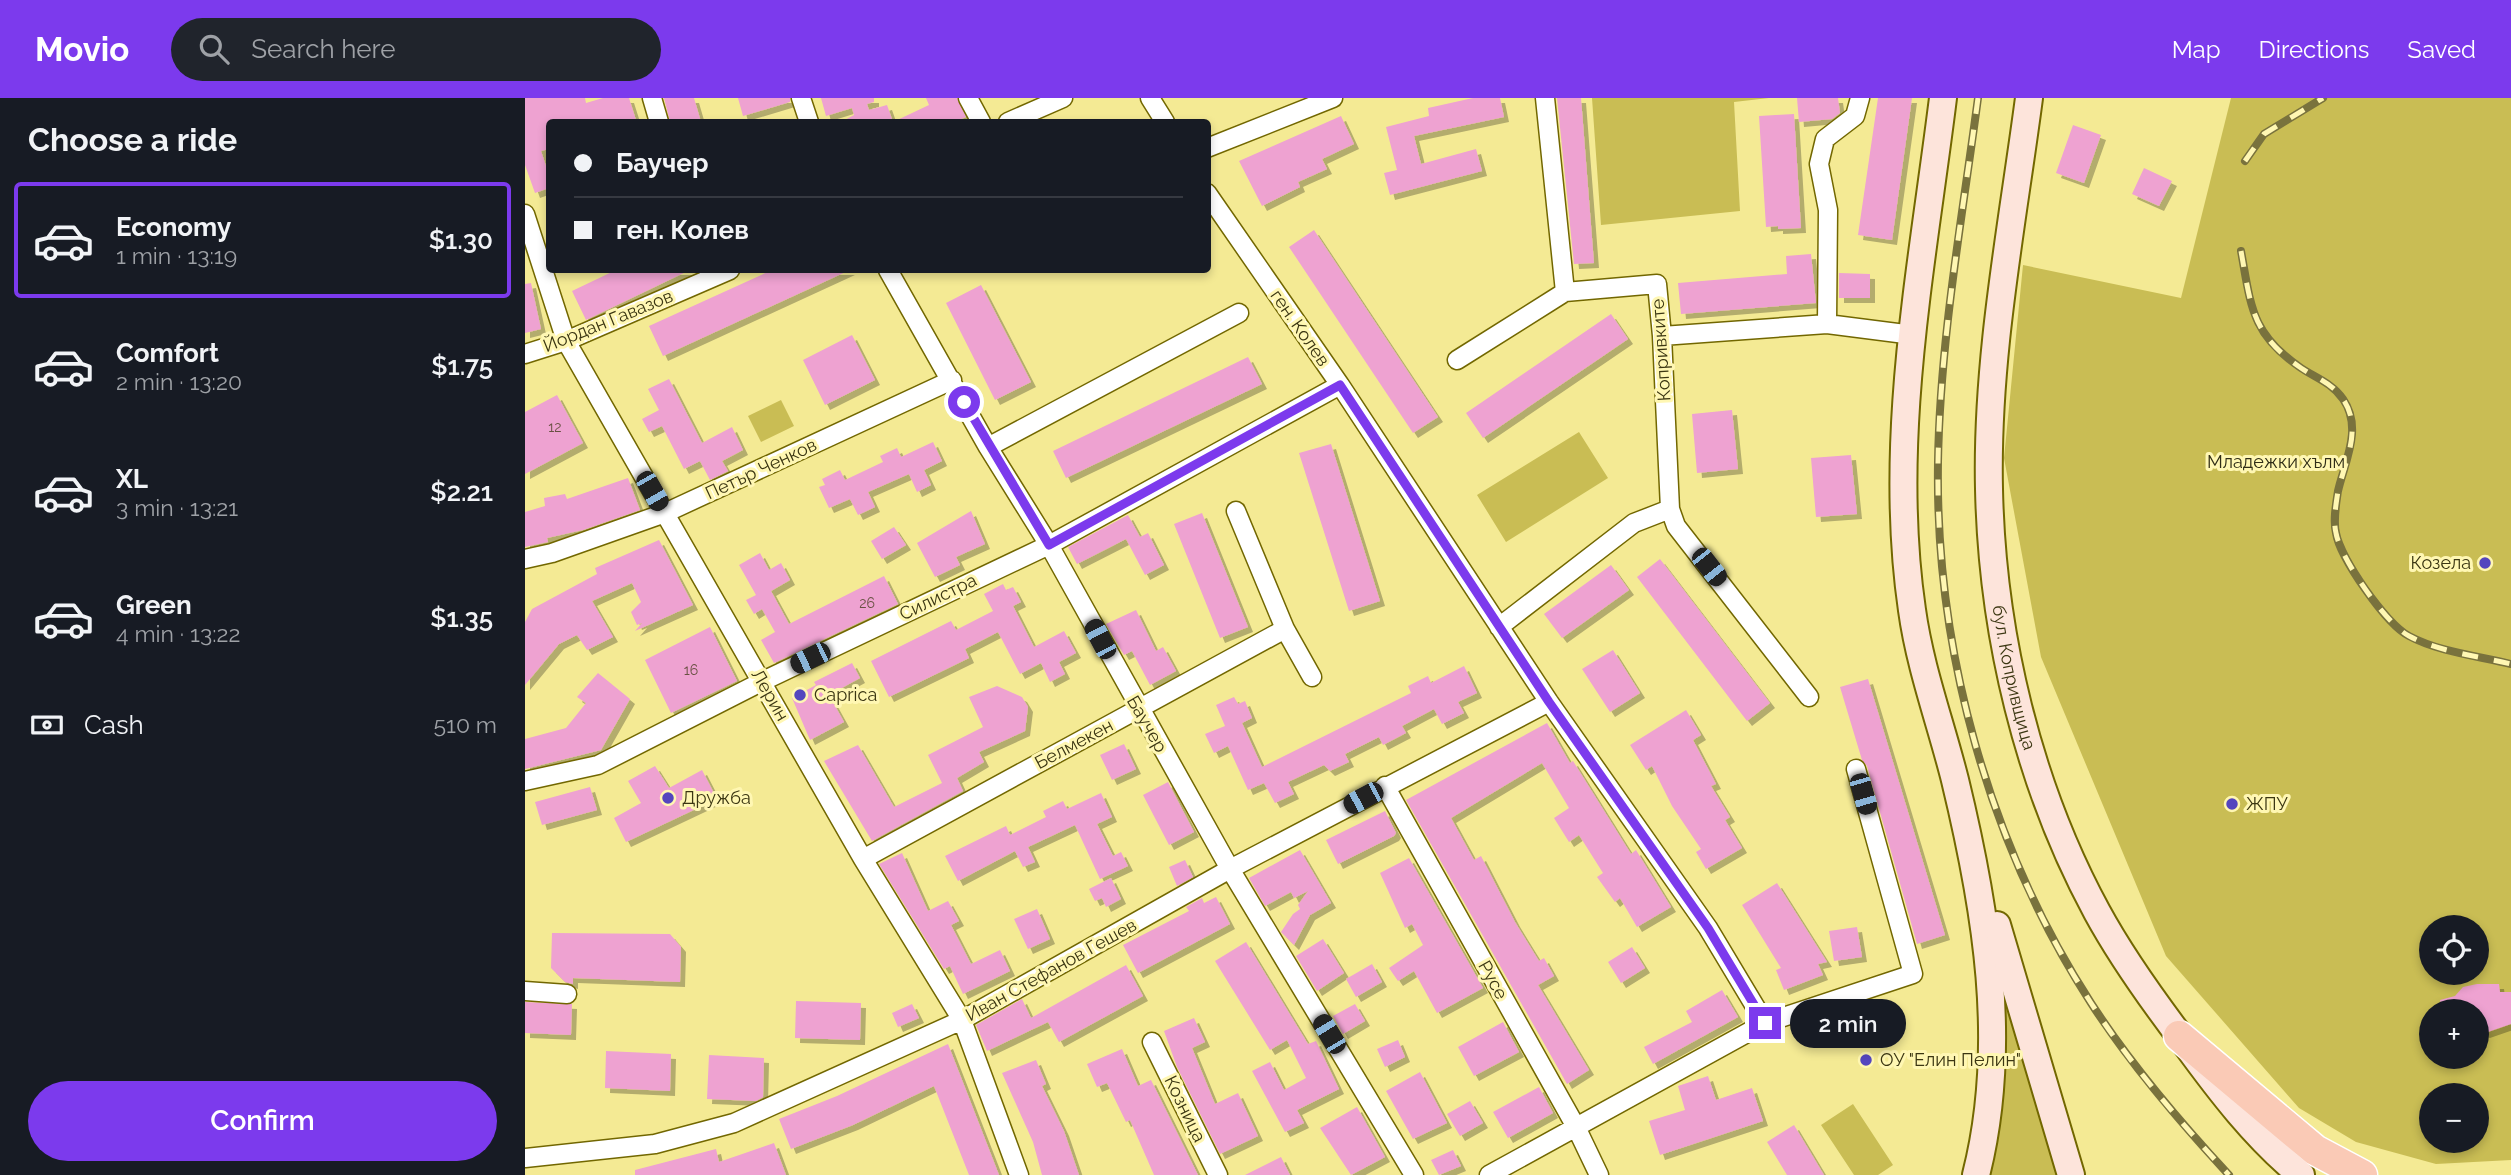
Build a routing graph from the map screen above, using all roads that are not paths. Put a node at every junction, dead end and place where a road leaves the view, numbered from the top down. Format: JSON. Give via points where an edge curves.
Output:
{"nodes":[{"id":1,"x":652,"y":98,"type":"edge"},
{"id":2,"x":801,"y":98,"type":"edge"},
{"id":3,"x":968,"y":98,"type":"edge"},
{"id":4,"x":1063,"y":98,"type":"edge"},
{"id":5,"x":1150,"y":98,"type":"edge"},
{"id":6,"x":1333,"y":98,"type":"edge"},
{"id":7,"x":1545,"y":98,"type":"edge"},
{"id":8,"x":1860,"y":98,"type":"edge"},
{"id":9,"x":1943,"y":98,"type":"edge"},
{"id":10,"x":2029,"y":98,"type":"edge"},
{"id":11,"x":658,"y":119,"type":"edge"},
{"id":12,"x":808,"y":119,"type":"edge"},
{"id":13,"x":979,"y":119,"type":"edge"},
{"id":14,"x":1015,"y":119,"type":"edge"},
{"id":15,"x":1163,"y":119,"type":"edge"},
{"id":16,"x":1211,"y":146,"type":"edge"},
{"id":17,"x":1211,"y":198,"type":"edge"},
{"id":18,"x":525,"y":214,"type":"edge"},
{"id":19,"x":717,"y":273,"type":"edge"},
{"id":20,"x":890,"y":273,"type":"edge"},
{"id":21,"x":1565,"y":292,"type":"junction"},
{"id":22,"x":1239,"y":313,"type":"dead end"},
{"id":23,"x":1827,"y":324,"type":"junction"},
{"id":24,"x":1913,"y":335,"type":"junction"},
{"id":25,"x":1662,"y":336,"type":"junction"},
{"id":26,"x":566,"y":341,"type":"junction"},
{"id":27,"x":525,"y":354,"type":"edge"},
{"id":28,"x":1457,"y":360,"type":"dead end"},
{"id":29,"x":952,"y":380,"type":"junction"},
{"id":30,"x":1340,"y":385,"type":"junction"},
{"id":31,"x":988,"y":447,"type":"junction"},
{"id":32,"x":1670,"y":509,"type":"junction"},
{"id":33,"x":1236,"y":511,"type":"dead end"},
{"id":34,"x":665,"y":513,"type":"junction"},
{"id":35,"x":1049,"y":545,"type":"junction"},
{"id":36,"x":525,"y":559,"type":"edge"},
{"id":37,"x":1499,"y":627,"type":"junction"},
{"id":38,"x":1285,"y":629,"type":"junction"},
{"id":39,"x":1313,"y":677,"type":"dead end"},
{"id":40,"x":763,"y":681,"type":"junction"},
{"id":41,"x":1809,"y":696,"type":"dead end"},
{"id":42,"x":1549,"y":702,"type":"junction"},
{"id":43,"x":1138,"y":710,"type":"junction"},
{"id":44,"x":1856,"y":769,"type":"dead end"},
{"id":45,"x":525,"y":781,"type":"edge"},
{"id":46,"x":1955,"y":782,"type":"junction"},
{"id":47,"x":1385,"y":786,"type":"junction"},
{"id":48,"x":863,"y":859,"type":"junction"},
{"id":49,"x":1230,"y":869,"type":"junction"},
{"id":50,"x":525,"y":991,"type":"edge"},
{"id":51,"x":567,"y":994,"type":"dead end"},
{"id":52,"x":962,"y":1020,"type":"junction"},
{"id":53,"x":1765,"y":1023,"type":"junction"},
{"id":54,"x":2179,"y":1036,"type":"junction"},
{"id":55,"x":1152,"y":1042,"type":"dead end"},
{"id":56,"x":1576,"y":1127,"type":"junction"},
{"id":57,"x":525,"y":1158,"type":"edge"},
{"id":58,"x":1019,"y":1175,"type":"edge"},
{"id":59,"x":1219,"y":1175,"type":"edge"},
{"id":60,"x":1414,"y":1175,"type":"edge"},
{"id":61,"x":1489,"y":1175,"type":"edge"},
{"id":62,"x":1599,"y":1175,"type":"edge"},
{"id":63,"x":1976,"y":1175,"type":"edge"},
{"id":64,"x":2071,"y":1175,"type":"edge"},
{"id":65,"x":2301,"y":1175,"type":"edge"},
{"id":66,"x":2362,"y":1175,"type":"edge"}],
"edges":[{"from":1,"to":11,"type":"street"},
{"from":2,"to":12,"type":"street"},
{"from":3,"to":13,"type":"street"},
{"from":4,"to":14,"type":"street"},
{"from":5,"to":15,"type":"street"},
{"from":6,"to":16,"type":"street"},
{"from":7,"to":21,"type":"street"},
{"from":8,"to":23,"type":"street","via":[[1855,116],[1825,139],[1819,164],[1828,210]]},
{"from":9,"to":24,"type":"main road"},
{"from":10,"to":54,"type":"main road","name":"бул. Копривщица","via":[[1995,356],[1990,439],[1991,527],[2007,654],[2031,752],[2078,871],[2120,952]]},
{"from":17,"to":30,"type":"street","name":"ген. Колев"},
{"from":18,"to":26,"type":"street","name":"Лерин"},
{"from":19,"to":26,"type":"street","name":"Йордан Гавазов"},
{"from":20,"to":29,"type":"street","name":"Баучер"},
{"from":21,"to":25,"type":"street","name":"Копривките","via":[[1657,284]]},
{"from":21,"to":28,"type":"street","name":"Копривките"},
{"from":22,"to":31,"type":"street"},
{"from":23,"to":24,"type":"street"},
{"from":23,"to":25,"type":"street"},
{"from":24,"to":46,"type":"main road","via":[[1903,488],[1906,555],[1912,612]]},
{"from":25,"to":32,"type":"street","name":"Копривките"},
{"from":26,"to":27,"type":"street","name":"Йордан Гавазов"},
{"from":26,"to":34,"type":"street","name":"Лерин"},
{"from":29,"to":31,"type":"street","name":"Баучер"},
{"from":29,"to":34,"type":"street","name":"Петър Ченков"},
{"from":30,"to":35,"type":"street","name":"Силистра"},
{"from":30,"to":37,"type":"street","name":"ген. Колев"},
{"from":31,"to":35,"type":"street","name":"Баучер"},
{"from":32,"to":37,"type":"street","via":[[1634,523]]},
{"from":32,"to":41,"type":"street","via":[[1676,526]]},
{"from":33,"to":38,"type":"street"},
{"from":34,"to":36,"type":"street","name":"Петър Ченков","via":[[552,554]]},
{"from":34,"to":40,"type":"street","name":"Лерин"},
{"from":35,"to":40,"type":"street","name":"Силистра"},
{"from":35,"to":43,"type":"street","name":"Баучер"},
{"from":37,"to":42,"type":"street","name":"ген. Колев"},
{"from":38,"to":39,"type":"street"},
{"from":38,"to":43,"type":"street","name":"Белмекен"},
{"from":40,"to":45,"type":"street","name":"Силистра","via":[[598,765]]},
{"from":40,"to":48,"type":"street","name":"Лерин"},
{"from":42,"to":47,"type":"street","name":"Иван Стефанов Гешев"},
{"from":42,"to":53,"type":"street","name":"ген. Колев","via":[[1708,928]]},
{"from":43,"to":48,"type":"street","name":"Белмекен"},
{"from":43,"to":49,"type":"street","name":"Баучер"},
{"from":44,"to":53,"type":"street","via":[[1913,974]]},
{"from":46,"to":63,"type":"main road","via":[[1989,957],[1992,996],[1988,1108]]},
{"from":46,"to":64,"type":"main road"},
{"from":47,"to":49,"type":"street","name":"Иван Стефанов Гешев"},
{"from":47,"to":56,"type":"street","name":"Русе"},
{"from":48,"to":52,"type":"street","name":"Лерин"},
{"from":49,"to":52,"type":"street","name":"Иван Стефанов Гешев"},
{"from":49,"to":60,"type":"street","name":"Баучер"},
{"from":50,"to":51,"type":"street"},
{"from":52,"to":57,"type":"street","name":"Иван Стефанов Гешев","via":[[734,1123],[655,1144]]},
{"from":52,"to":58,"type":"street","name":"Лерин"},
{"from":53,"to":56,"type":"street"},
{"from":54,"to":65,"type":"main road","name":"бул. Копривщица","via":[[2256,1134]]},
{"from":54,"to":66,"type":"main road","via":[[2315,1150]]},
{"from":55,"to":59,"type":"street","name":"Козница"},
{"from":56,"to":61,"type":"street"},
{"from":56,"to":62,"type":"street","name":"Русе"}]}
